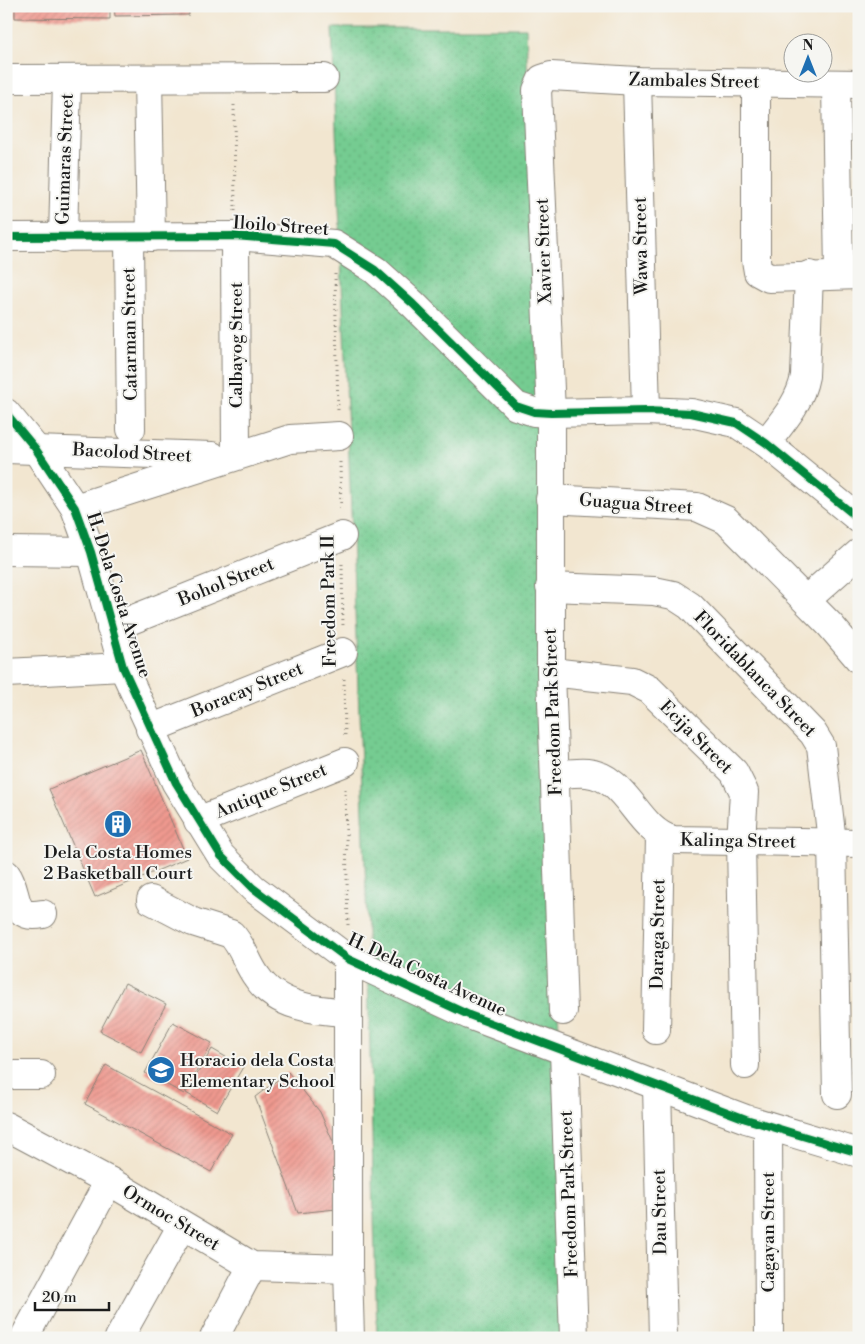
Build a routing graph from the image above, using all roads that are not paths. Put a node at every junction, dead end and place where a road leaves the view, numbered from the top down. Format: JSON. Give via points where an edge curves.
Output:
{"nodes":[{"id":1,"x":324,"y":78,"type":"dead end"},
{"id":2,"x":6,"y":79,"type":"edge"},
{"id":3,"x":67,"y":79,"type":"junction"},
{"id":4,"x":148,"y":79,"type":"junction"},
{"id":5,"x":637,"y":81,"type":"junction"},
{"id":6,"x":756,"y":83,"type":"junction"},
{"id":7,"x":847,"y":84,"type":"edge"},
{"id":8,"x":537,"y":90,"type":"joint"},
{"id":9,"x":235,"y":236,"type":"junction"},
{"id":10,"x":6,"y":237,"type":"edge"},
{"id":11,"x":140,"y":237,"type":"junction"},
{"id":12,"x":63,"y":238,"type":"junction"},
{"id":13,"x":849,"y":274,"type":"edge"},
{"id":14,"x":809,"y":275,"type":"junction"},
{"id":15,"x":646,"y":411,"type":"junction"},
{"id":16,"x":6,"y":413,"type":"edge"},
{"id":17,"x":551,"y":413,"type":"junction"},
{"id":18,"x":131,"y":429,"type":"dead end"},
{"id":19,"x":339,"y":436,"type":"road end"},
{"id":20,"x":766,"y":443,"type":"junction"},
{"id":21,"x":35,"y":448,"type":"junction"},
{"id":22,"x":6,"y":449,"type":"edge"},
{"id":23,"x":232,"y":456,"type":"junction"},
{"id":24,"x":550,"y":498,"type":"junction"},
{"id":25,"x":75,"y":508,"type":"junction"},
{"id":26,"x":859,"y":519,"type":"edge"},
{"id":27,"x":342,"y":536,"type":"road end"},
{"id":28,"x":6,"y":551,"type":"edge"},
{"id":29,"x":91,"y":552,"type":"junction"},
{"id":30,"x":859,"y":553,"type":"edge"},
{"id":31,"x":550,"y":587,"type":"junction"},
{"id":32,"x":806,"y":600,"type":"junction"},
{"id":33,"x":111,"y":628,"type":"junction"},
{"id":34,"x":343,"y":652,"type":"road end"},
{"id":35,"x":859,"y":659,"type":"edge"},
{"id":36,"x":122,"y":667,"type":"junction"},
{"id":37,"x":551,"y":672,"type":"junction"},
{"id":38,"x":6,"y":673,"type":"edge"},
{"id":39,"x":150,"y":729,"type":"junction"},
{"id":40,"x":345,"y":762,"type":"road end"},
{"id":41,"x":555,"y":775,"type":"junction"},
{"id":42,"x":198,"y":821,"type":"junction"},
{"id":43,"x":660,"y":837,"type":"junction"},
{"id":44,"x":741,"y":841,"type":"junction"},
{"id":45,"x":832,"y":842,"type":"junction"},
{"id":46,"x":859,"y":843,"type":"edge"},
{"id":47,"x":6,"y":874,"type":"edge"},
{"id":48,"x":151,"y":900,"type":"dead end"},
{"id":49,"x":43,"y":914,"type":"dead end"},
{"id":50,"x":348,"y":959,"type":"junction"},
{"id":51,"x":563,"y":1011,"type":"dead end"},
{"id":52,"x":347,"y":1012,"type":"junction"},
{"id":53,"x":656,"y":1030,"type":"dead end"},
{"id":54,"x":564,"y":1051,"type":"junction"},
{"id":55,"x":745,"y":1065,"type":"dead end"},
{"id":56,"x":6,"y":1075,"type":"edge"},
{"id":57,"x":41,"y":1076,"type":"dead end"},
{"id":58,"x":657,"y":1086,"type":"junction"},
{"id":59,"x":837,"y":1094,"type":"dead end"},
{"id":60,"x":768,"y":1126,"type":"junction"},
{"id":61,"x":10,"y":1137,"type":"edge"},
{"id":62,"x":859,"y":1153,"type":"edge"},
{"id":63,"x":108,"y":1181,"type":"junction"},
{"id":64,"x":182,"y":1225,"type":"junction"},
{"id":65,"x":252,"y":1266,"type":"junction"},
{"id":66,"x":348,"y":1269,"type":"junction"},
{"id":67,"x":24,"y":1338,"type":"edge"},
{"id":68,"x":119,"y":1338,"type":"edge"},
{"id":69,"x":214,"y":1338,"type":"edge"},
{"id":70,"x":350,"y":1338,"type":"edge"},
{"id":71,"x":574,"y":1338,"type":"edge"},
{"id":72,"x":663,"y":1338,"type":"edge"},
{"id":73,"x":769,"y":1338,"type":"edge"}],
"edges":[{"from":1,"to":4,"type":"street"},
{"from":2,"to":3,"type":"street"},
{"from":3,"to":4,"type":"street"},
{"from":3,"to":12,"type":"street","name":"Guimaras Street"},
{"from":4,"to":11,"type":"street","name":"Catarman Street"},
{"from":5,"to":6,"type":"street","name":"Zambales Street"},
{"from":5,"to":8,"type":"street","name":"Zambales Street","via":[[551,76],[542,79]]},
{"from":5,"to":15,"type":"street","name":"Wawa Street"},
{"from":6,"to":7,"type":"street","name":"Zambales Street"},
{"from":6,"to":14,"type":"street","via":[[758,272],[769,278]]},
{"from":7,"to":13,"type":"street"},
{"from":8,"to":17,"type":"street","name":"Xavier Street"},
{"from":9,"to":11,"type":"street","name":"Iloilo Street"},
{"from":9,"to":17,"type":"street","name":"Iloilo Street","via":[[334,244],[375,270],[516,406]]},
{"from":9,"to":23,"type":"street","name":"Calbayog Street"},
{"from":10,"to":12,"type":"street","name":"Iloilo Street"},
{"from":11,"to":12,"type":"street","name":"Iloilo Street"},
{"from":11,"to":18,"type":"street","name":"Catarman Street"},
{"from":13,"to":14,"type":"street"},
{"from":14,"to":20,"type":"street","via":[[802,392],[796,405]]},
{"from":15,"to":17,"type":"street","name":"Iloilo Street"},
{"from":15,"to":20,"type":"street","name":"Iloilo Street","via":[[691,414],[736,423]]},
{"from":16,"to":21,"type":"street","name":"H. Dela Costa Avenue"},
{"from":17,"to":24,"type":"street","name":"Freedom Park Street"},
{"from":19,"to":23,"type":"street","name":"Bacolod Street","via":[[290,438]]},
{"from":20,"to":26,"type":"street","name":"Iloilo Street"},
{"from":21,"to":22,"type":"street","name":"Bacolod Street"},
{"from":21,"to":23,"type":"street","name":"Bacolod Street"},
{"from":21,"to":25,"type":"street","name":"H. Dela Costa Avenue"},
{"from":23,"to":25,"type":"street","name":"Bacolod Street"},
{"from":24,"to":31,"type":"street","name":"Freedom Park Street"},
{"from":24,"to":32,"type":"street","name":"Guagua Street","via":[[697,507],[726,520]]},
{"from":25,"to":29,"type":"street","name":"H. Dela Costa Avenue"},
{"from":27,"to":33,"type":"street","name":"Bohol Street"},
{"from":28,"to":29,"type":"street"},
{"from":29,"to":33,"type":"street","name":"H. Dela Costa Avenue"},
{"from":30,"to":32,"type":"street"},
{"from":31,"to":37,"type":"street","name":"Freedom Park Street"},
{"from":31,"to":45,"type":"street","name":"Floridablanca Street","via":[[654,591],[673,595],[690,606],[813,733],[821,746]]},
{"from":32,"to":35,"type":"street","name":"Guagua Street"},
{"from":33,"to":36,"type":"street","name":"H. Dela Costa Avenue"},
{"from":34,"to":39,"type":"street","name":"Boracay Street"},
{"from":36,"to":38,"type":"street"},
{"from":36,"to":39,"type":"street","name":"H. Dela Costa Avenue"},
{"from":37,"to":41,"type":"street","name":"Freedom Park Street"},
{"from":37,"to":44,"type":"street","name":"Ecija Street","via":[[632,681],[650,690],[734,772],[744,792]]},
{"from":39,"to":42,"type":"street","name":"H. Dela Costa Avenue"},
{"from":40,"to":42,"type":"street","name":"Antique Street"},
{"from":41,"to":43,"type":"street","name":"Kalinga Street","via":[[587,773],[609,780]]},
{"from":41,"to":51,"type":"street","name":"Freedom Park Street"},
{"from":42,"to":50,"type":"street","name":"H. Dela Costa Avenue","via":[[220,856],[252,888]]},
{"from":43,"to":44,"type":"street","name":"Kalinga Street"},
{"from":43,"to":53,"type":"street","name":"Daraga Street"},
{"from":44,"to":45,"type":"street","name":"Kalinga Street"},
{"from":44,"to":55,"type":"street","name":"Ecija Street"},
{"from":45,"to":46,"type":"street","name":"Kalinga Street"},
{"from":45,"to":59,"type":"street","name":"Floridablanca Street"},
{"from":47,"to":49,"type":"street","via":[[11,880],[17,905],[24,914]]},
{"from":48,"to":52,"type":"street","via":[[192,922],[231,934],[256,977],[280,998],[301,1007]]},
{"from":50,"to":52,"type":"street"},
{"from":50,"to":54,"type":"street","name":"H. Dela Costa Avenue","via":[[469,1016]]},
{"from":52,"to":66,"type":"street"},
{"from":54,"to":58,"type":"street","name":"H. Dela Costa Avenue"},
{"from":54,"to":71,"type":"street","name":"Freedom Park Street"},
{"from":56,"to":57,"type":"street"},
{"from":58,"to":60,"type":"street","name":"H. Dela Costa Avenue"},
{"from":58,"to":72,"type":"street","name":"Dau Street"},
{"from":60,"to":62,"type":"street","name":"H. Dela Costa Avenue"},
{"from":60,"to":73,"type":"street","name":"Cagayan Street"},
{"from":61,"to":63,"type":"street","name":"Ormoc Street"},
{"from":63,"to":64,"type":"street","name":"Ormoc Street"},
{"from":63,"to":67,"type":"street"},
{"from":64,"to":65,"type":"street","name":"Ormoc Street"},
{"from":64,"to":68,"type":"street"},
{"from":65,"to":66,"type":"street","name":"Ormoc Street"},
{"from":65,"to":69,"type":"street"},
{"from":66,"to":70,"type":"street"}]}
